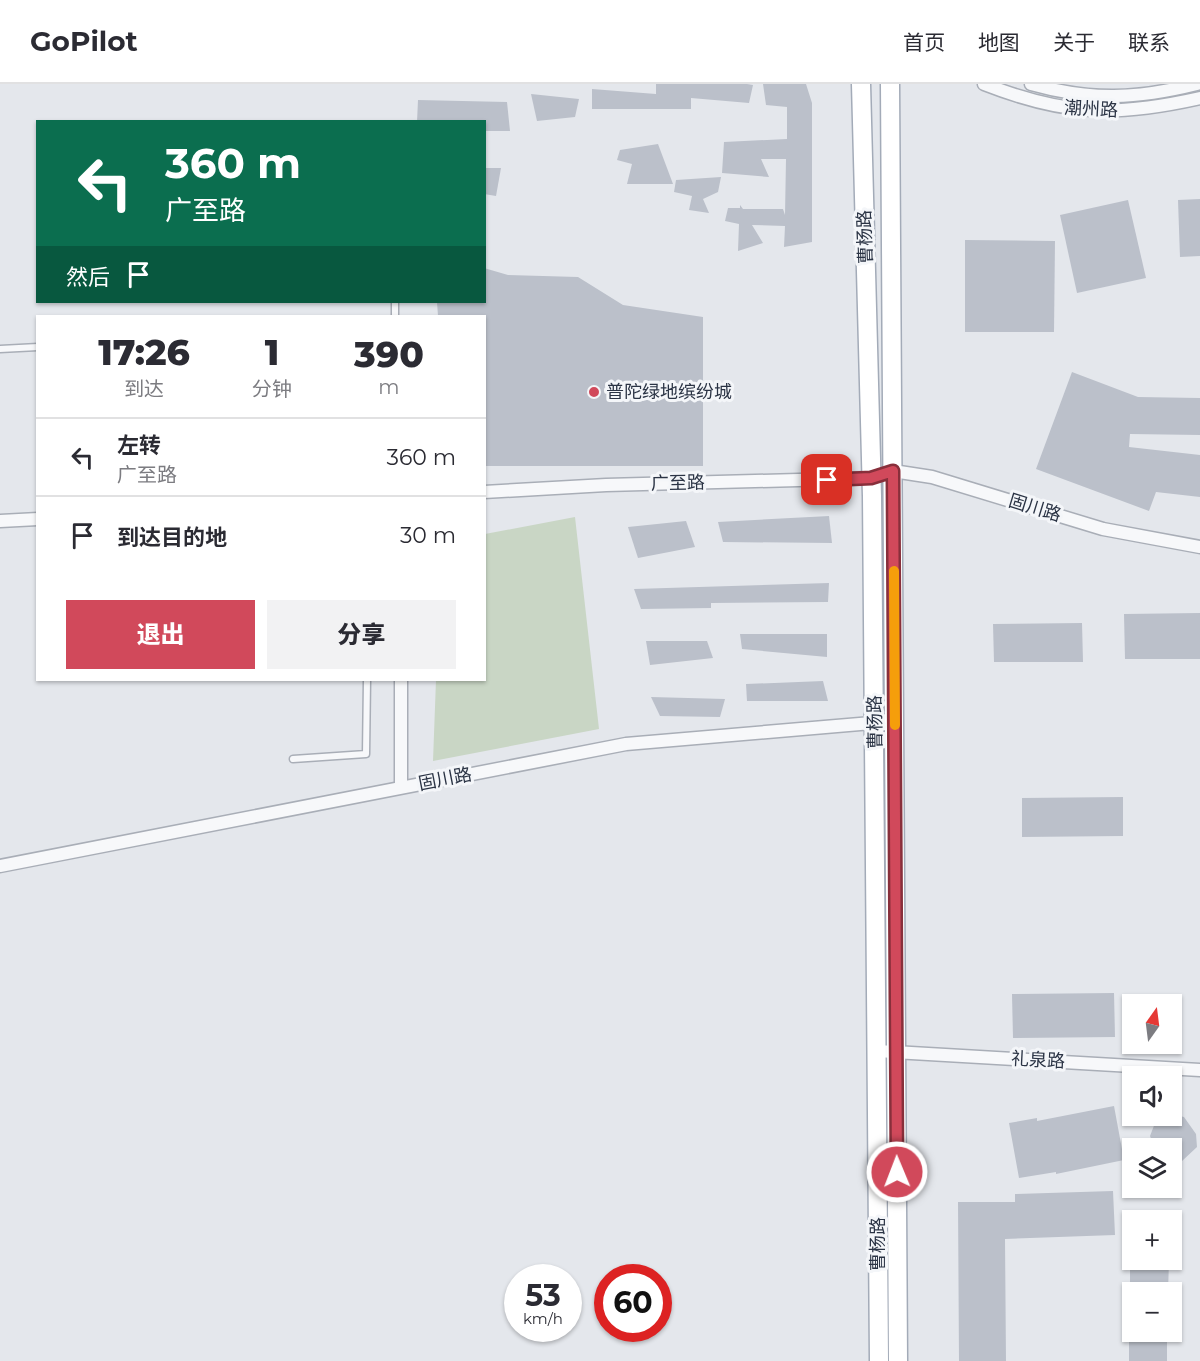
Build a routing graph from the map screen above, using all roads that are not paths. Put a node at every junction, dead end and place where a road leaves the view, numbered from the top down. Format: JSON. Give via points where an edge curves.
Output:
{"nodes":[{"id":1,"x":861,"y":84,"type":"edge"},
{"id":2,"x":890,"y":84,"type":"edge"},
{"id":3,"x":984,"y":84,"type":"edge"},
{"id":4,"x":1031,"y":84,"type":"edge"},
{"id":5,"x":1197,"y":84,"type":"edge"},
{"id":6,"x":1200,"y":98,"type":"edge"},
{"id":7,"x":36,"y":347,"type":"edge"},
{"id":8,"x":0,"y":349,"type":"edge"},
{"id":9,"x":893,"y":471,"type":"junction"},
{"id":10,"x":871,"y":478,"type":"junction"},
{"id":11,"x":486,"y":492,"type":"edge"},
{"id":12,"x":36,"y":519,"type":"edge"},
{"id":13,"x":0,"y":521,"type":"edge"},
{"id":14,"x":1200,"y":547,"type":"edge"},
{"id":15,"x":367,"y":681,"type":"edge"},
{"id":16,"x":401,"y":681,"type":"edge"},
{"id":17,"x":895,"y":721,"type":"junction"},
{"id":18,"x":875,"y":722,"type":"junction"},
{"id":19,"x":293,"y":759,"type":"dead end"},
{"id":20,"x":401,"y":787,"type":"junction"},
{"id":21,"x":0,"y":866,"type":"edge"},
{"id":22,"x":877,"y":1052,"type":"junction"},
{"id":23,"x":896,"y":1052,"type":"junction"},
{"id":24,"x":1200,"y":1070,"type":"edge"},
{"id":25,"x":879,"y":1361,"type":"edge"},
{"id":26,"x":898,"y":1361,"type":"edge"}],
"edges":[{"from":1,"to":10,"type":"main road","name":"曹杨路"},
{"from":2,"to":9,"type":"main road","name":"曹杨路"},
{"from":3,"to":6,"type":"street","name":"潮州路","via":[[1066,110],[1148,109]]},
{"from":4,"to":5,"type":"street","name":"潮州路","via":[[1107,98],[1147,95]]},
{"from":7,"to":8,"type":"lane"},
{"from":9,"to":10,"type":"street","name":"固川路"},
{"from":9,"to":14,"type":"street","name":"固川路","via":[[932,477],[1103,529]]},
{"from":9,"to":17,"type":"main road","name":"曹杨路"},
{"from":10,"to":11,"type":"street","name":"广至路"},
{"from":10,"to":18,"type":"main road","name":"曹杨路"},
{"from":12,"to":13,"type":"street"},
{"from":15,"to":19,"type":"lane","via":[[366,754]]},
{"from":16,"to":20,"type":"street"},
{"from":17,"to":18,"type":"street","name":"固川路"},
{"from":17,"to":23,"type":"main road","name":"曹杨路"},
{"from":18,"to":20,"type":"street","name":"固川路","via":[[626,744]]},
{"from":18,"to":22,"type":"main road","name":"曹杨路"},
{"from":20,"to":21,"type":"street","name":"固川路"},
{"from":22,"to":23,"type":"street","name":"礼泉路"},
{"from":22,"to":25,"type":"main road","name":"曹杨路"},
{"from":23,"to":24,"type":"street","name":"礼泉路"},
{"from":23,"to":26,"type":"main road","name":"曹杨路"}]}
